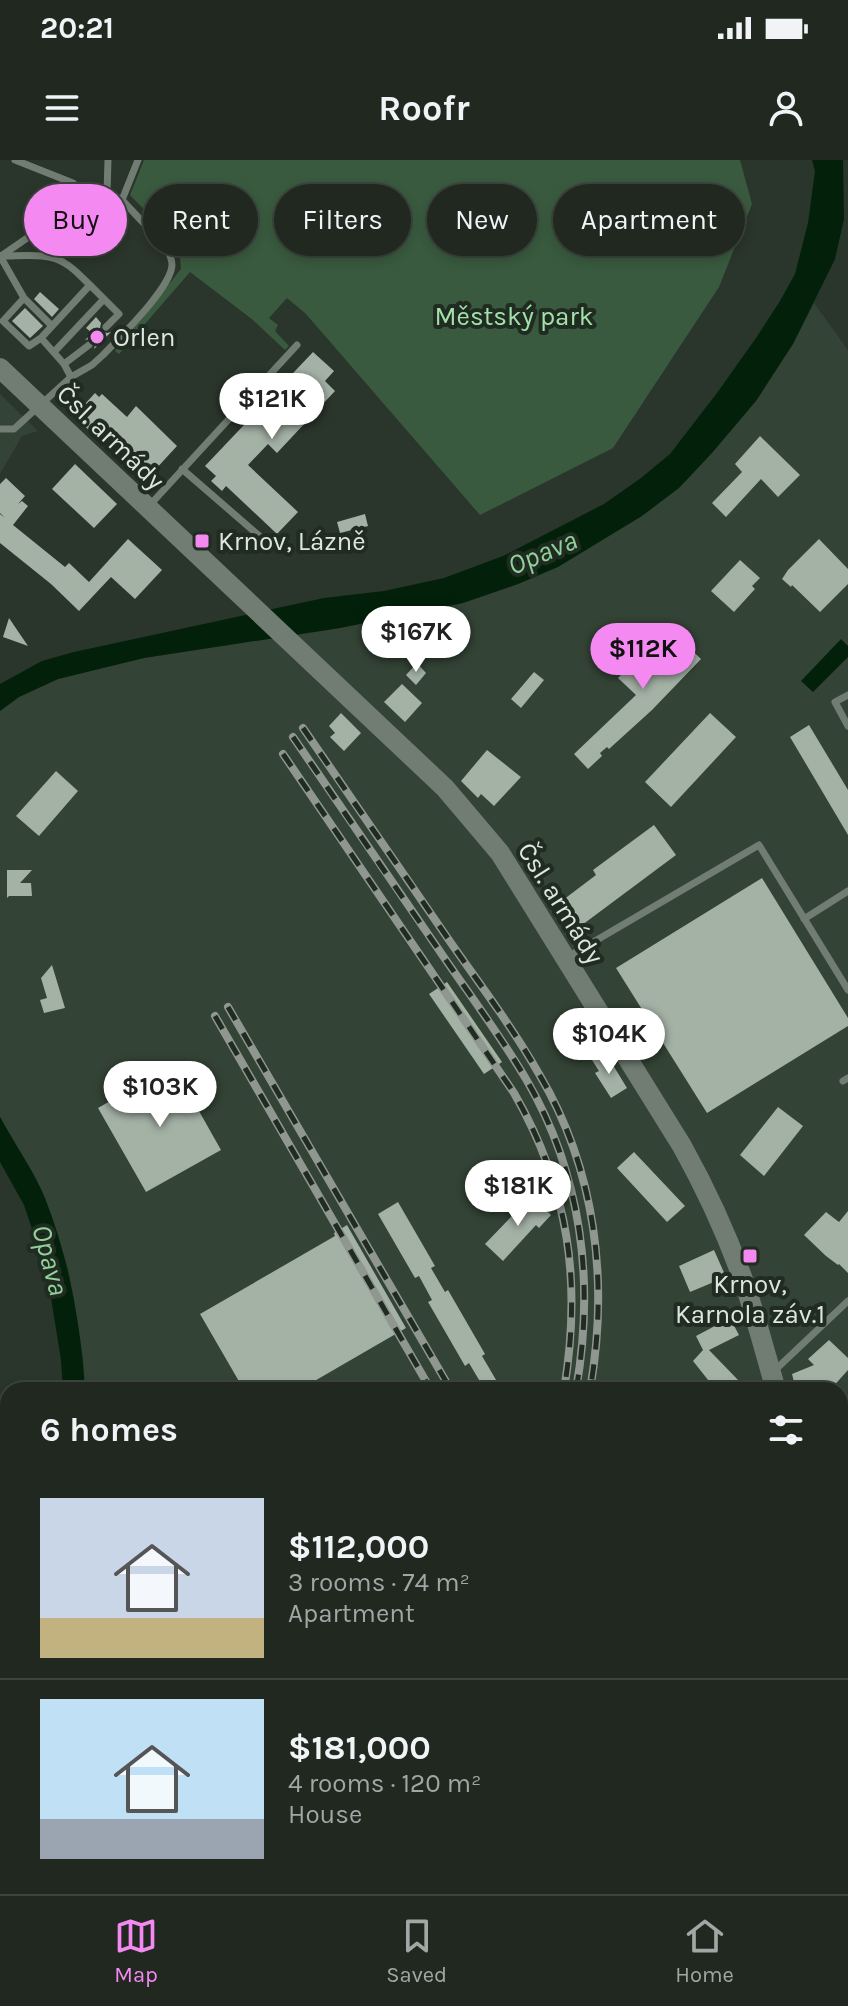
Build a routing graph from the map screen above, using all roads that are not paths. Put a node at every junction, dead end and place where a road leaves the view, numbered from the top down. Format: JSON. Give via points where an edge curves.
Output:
{"nodes":[{"id":1,"x":15,"y":160,"type":"edge"},
{"id":2,"x":108,"y":160,"type":"edge"},
{"id":3,"x":138,"y":160,"type":"edge"},
{"id":4,"x":74,"y":184,"type":"edge"},
{"id":5,"x":107,"y":184,"type":"edge"},
{"id":6,"x":127,"y":188,"type":"edge"},
{"id":7,"x":127,"y":205,"type":"edge"},
{"id":8,"x":24,"y":240,"type":"edge"},
{"id":9,"x":0,"y":256,"type":"edge"},
{"id":10,"x":90,"y":285,"type":"junction"},
{"id":11,"x":24,"y":298,"type":"junction"},
{"id":12,"x":104,"y":299,"type":"junction"},
{"id":13,"x":52,"y":326,"type":"junction"},
{"id":14,"x":106,"y":327,"type":"dead end"},
{"id":15,"x":41,"y":338,"type":"junction"},
{"id":16,"x":89,"y":345,"type":"dead end"},
{"id":17,"x":297,"y":345,"type":"dead end"},
{"id":18,"x":54,"y":352,"type":"junction"},
{"id":19,"x":64,"y":364,"type":"junction"},
{"id":20,"x":0,"y":368,"type":"edge"},
{"id":21,"x":71,"y":377,"type":"junction"},
{"id":22,"x":40,"y":406,"type":"junction"},
{"id":23,"x":0,"y":429,"type":"edge"},
{"id":24,"x":182,"y":469,"type":"junction"},
{"id":25,"x":147,"y":507,"type":"junction"},
{"id":26,"x":271,"y":546,"type":"dead end"},
{"id":27,"x":848,"y":695,"type":"edge"},
{"id":28,"x":848,"y":726,"type":"edge"},
{"id":29,"x":848,"y":891,"type":"edge"},
{"id":30,"x":804,"y":919,"type":"junction"},
{"id":31,"x":565,"y":958,"type":"junction"},
{"id":32,"x":848,"y":990,"type":"edge"},
{"id":33,"x":848,"y":1301,"type":"edge"},
{"id":34,"x":774,"y":1382,"type":"edge"}],
"edges":[{"from":1,"to":4,"type":"lane"},
{"from":2,"to":5,"type":"lane"},
{"from":3,"to":6,"type":"lane"},
{"from":7,"to":21,"type":"lane","via":[[166,247],[171,272],[103,355]]},
{"from":8,"to":9,"type":"lane"},
{"from":9,"to":10,"type":"lane","via":[[55,258]]},
{"from":9,"to":11,"type":"lane"},
{"from":10,"to":12,"type":"lane"},
{"from":10,"to":13,"type":"lane"},
{"from":11,"to":13,"type":"lane"},
{"from":11,"to":15,"type":"lane","via":[[3,321],[29,346]]},
{"from":12,"to":14,"type":"lane","via":[[119,314]]},
{"from":12,"to":18,"type":"lane"},
{"from":13,"to":15,"type":"lane"},
{"from":15,"to":18,"type":"lane"},
{"from":16,"to":19,"type":"lane"},
{"from":17,"to":24,"type":"lane"},
{"from":18,"to":19,"type":"lane"},
{"from":19,"to":21,"type":"lane"},
{"from":20,"to":22,"type":"main road","name":"Čsl. armády"},
{"from":21,"to":22,"type":"lane"},
{"from":22,"to":23,"type":"lane","via":[[14,429]]},
{"from":22,"to":25,"type":"main road","name":"Čsl. armády"},
{"from":24,"to":25,"type":"lane"},
{"from":24,"to":26,"type":"lane"},
{"from":25,"to":31,"type":"main road","name":"Čsl. armády","via":[[445,788],[500,853]]},
{"from":27,"to":28,"type":"lane","via":[[835,702]]},
{"from":29,"to":30,"type":"lane"},
{"from":30,"to":31,"type":"lane","via":[[759,845]]},
{"from":30,"to":32,"type":"lane"},
{"from":31,"to":34,"type":"main road","name":"Čsl. armády","via":[[703,1186],[747,1290]]},
{"from":33,"to":34,"type":"lane"}]}
